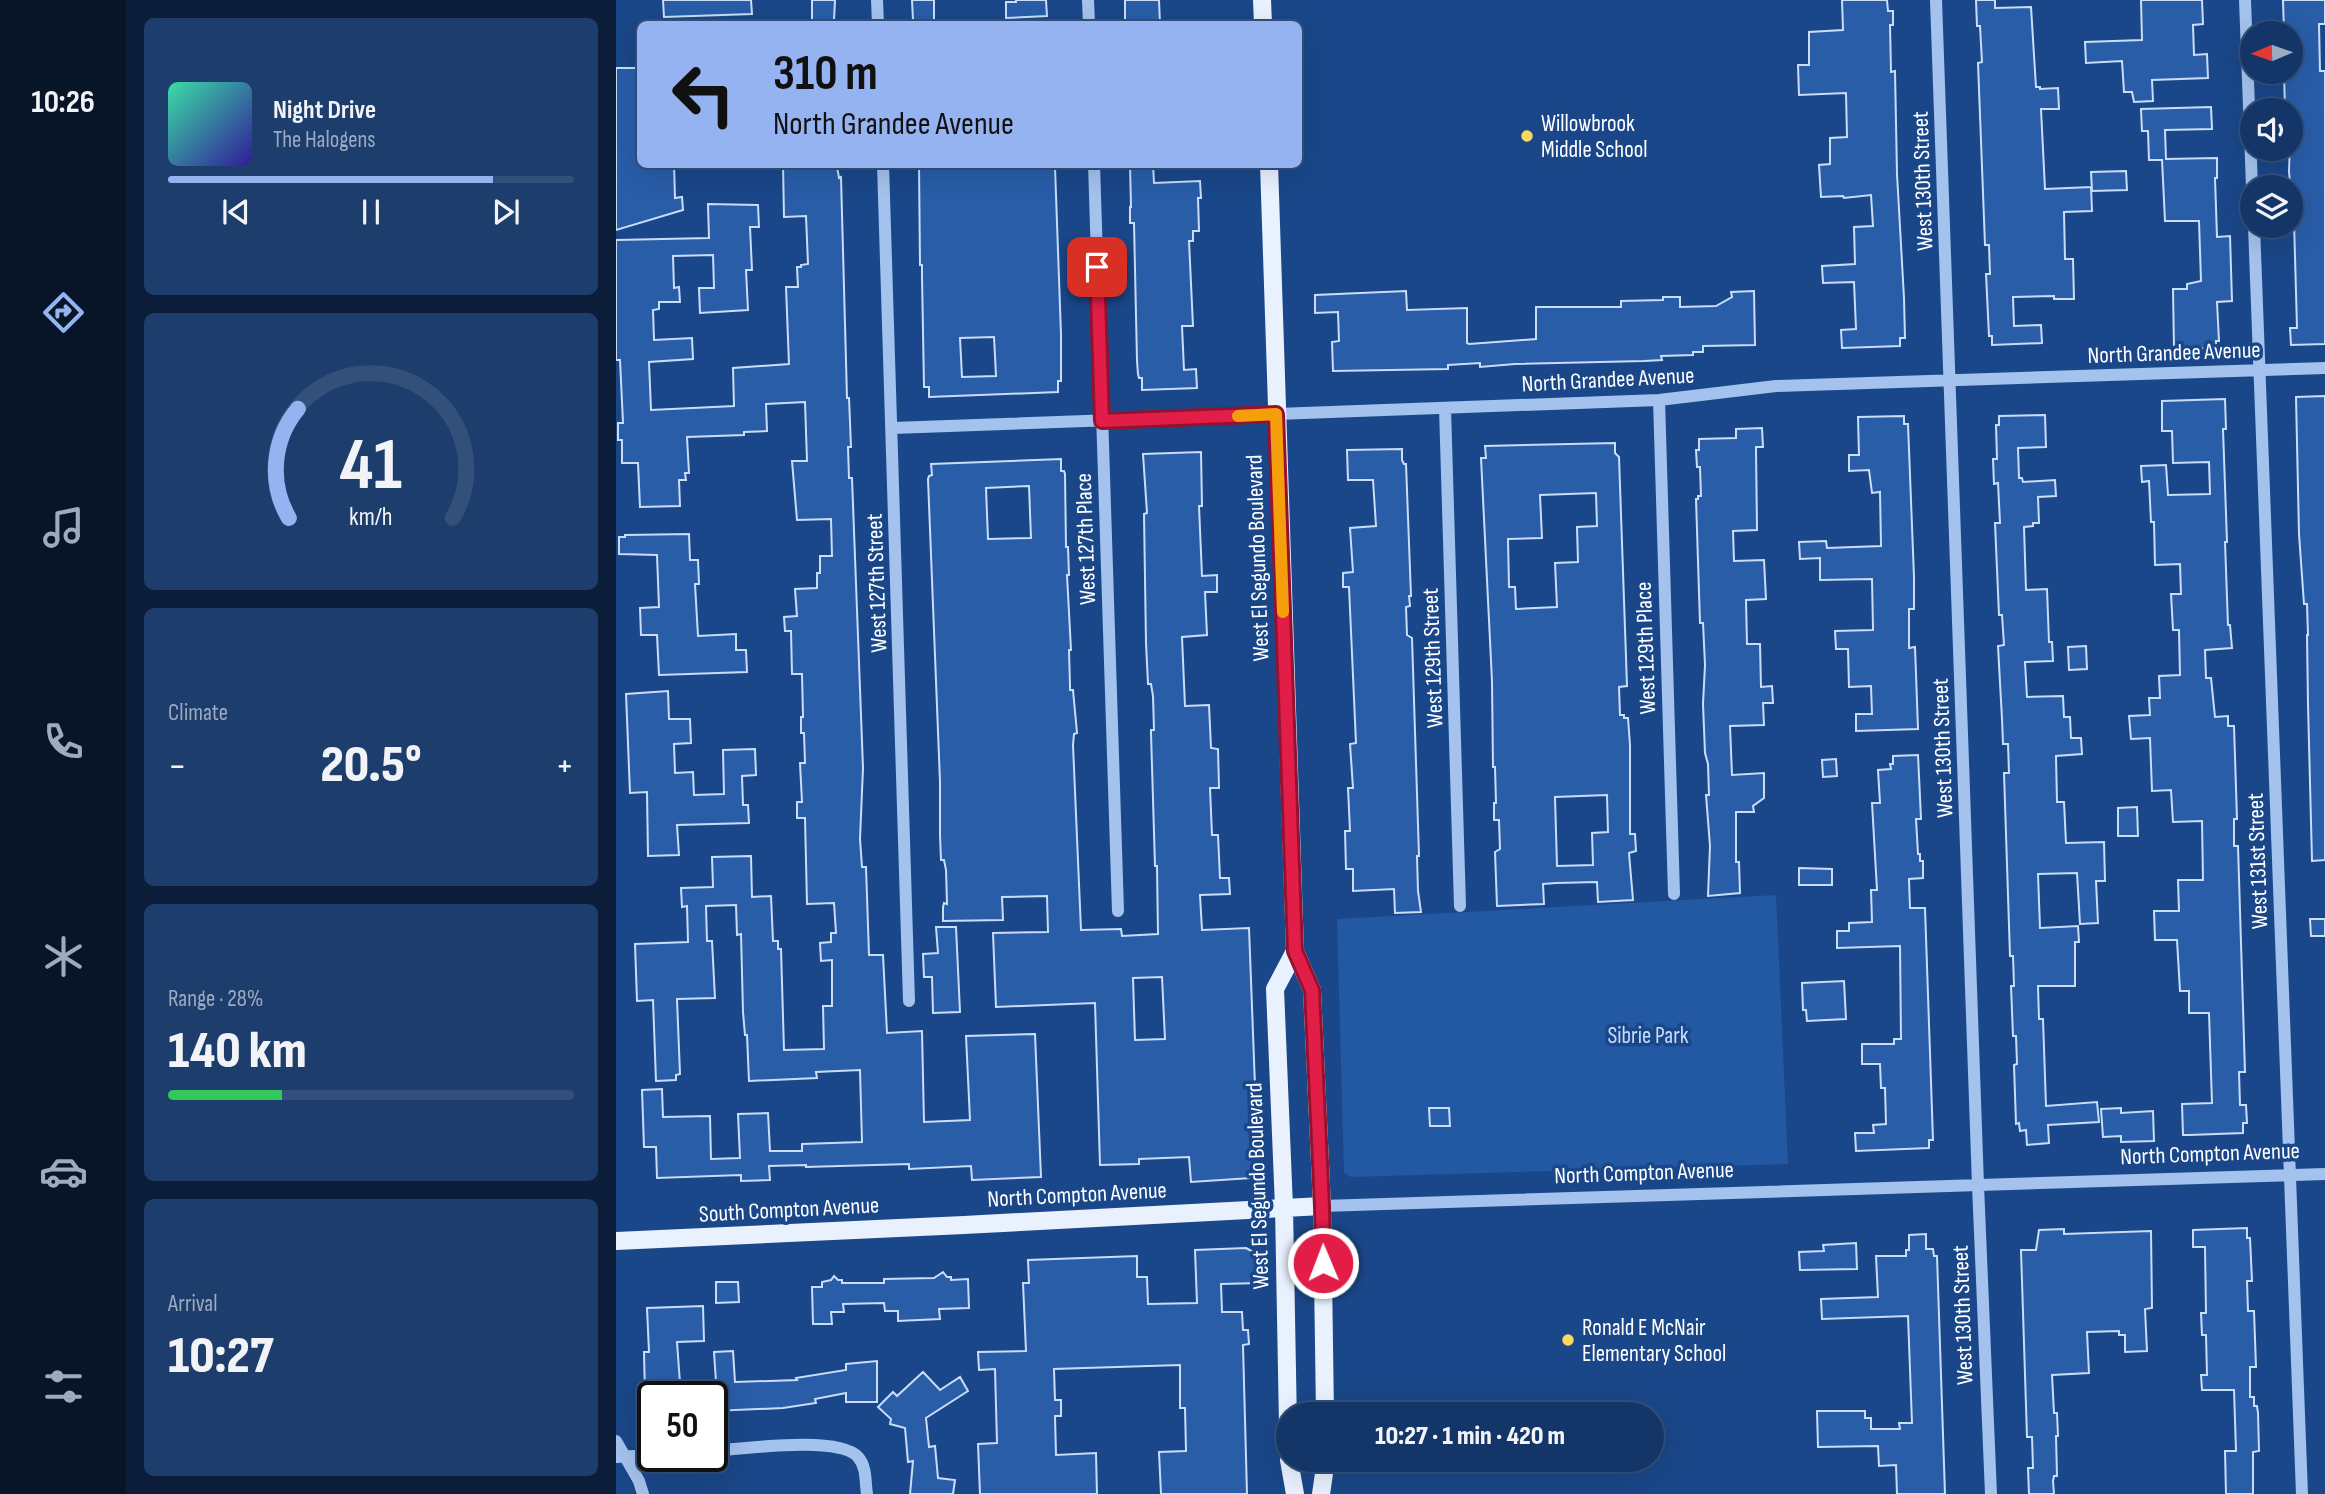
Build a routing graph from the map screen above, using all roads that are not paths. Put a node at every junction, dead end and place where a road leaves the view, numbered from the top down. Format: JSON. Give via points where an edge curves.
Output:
{"nodes":[{"id":1,"x":877,"y":0,"type":"edge"},
{"id":2,"x":1088,"y":0,"type":"edge"},
{"id":3,"x":1262,"y":0,"type":"edge"},
{"id":4,"x":1936,"y":0,"type":"edge"},
{"id":5,"x":2245,"y":0,"type":"edge"},
{"id":6,"x":878,"y":21,"type":"edge"},
{"id":7,"x":1089,"y":21,"type":"edge"},
{"id":8,"x":1263,"y":21,"type":"edge"},
{"id":9,"x":883,"y":168,"type":"edge"},
{"id":10,"x":1094,"y":168,"type":"edge"},
{"id":11,"x":1269,"y":168,"type":"edge"},
{"id":12,"x":2252,"y":175,"type":"edge"},
{"id":13,"x":2254,"y":238,"type":"edge"},
{"id":14,"x":2325,"y":368,"type":"edge"},
{"id":15,"x":2260,"y":371,"type":"junction"},
{"id":16,"x":1951,"y":381,"type":"junction"},
{"id":17,"x":1659,"y":400,"type":"junction"},
{"id":18,"x":1445,"y":408,"type":"junction"},
{"id":19,"x":1276,"y":414,"type":"junction"},
{"id":20,"x":1102,"y":421,"type":"junction"},
{"id":21,"x":893,"y":428,"type":"junction"},
{"id":22,"x":1674,"y":894,"type":"dead end"},
{"id":23,"x":1460,"y":906,"type":"dead end"},
{"id":24,"x":1118,"y":911,"type":"dead end"},
{"id":25,"x":1295,"y":951,"type":"junction"},
{"id":26,"x":909,"y":1001,"type":"dead end"},
{"id":27,"x":2325,"y":1174,"type":"edge"},
{"id":28,"x":2289,"y":1175,"type":"junction"},
{"id":29,"x":1978,"y":1185,"type":"junction"},
{"id":30,"x":1322,"y":1206,"type":"junction"},
{"id":31,"x":1284,"y":1207,"type":"junction"},
{"id":32,"x":964,"y":1226,"type":"joint"},
{"id":33,"x":616,"y":1241,"type":"edge"},
{"id":34,"x":1288,"y":1402,"type":"edge"},
{"id":35,"x":1325,"y":1402,"type":"edge"},
{"id":36,"x":616,"y":1441,"type":"edge"},
{"id":37,"x":728,"y":1450,"type":"edge"},
{"id":38,"x":620,"y":1457,"type":"edge"},
{"id":39,"x":1291,"y":1472,"type":"edge"},
{"id":40,"x":1324,"y":1472,"type":"edge"},
{"id":41,"x":643,"y":1494,"type":"edge"},
{"id":42,"x":867,"y":1494,"type":"edge"},
{"id":43,"x":1295,"y":1494,"type":"edge"},
{"id":44,"x":1321,"y":1494,"type":"edge"},
{"id":45,"x":1991,"y":1494,"type":"edge"},
{"id":46,"x":2302,"y":1494,"type":"edge"}],
"edges":[{"from":1,"to":6,"type":"street"},
{"from":2,"to":7,"type":"street"},
{"from":3,"to":8,"type":"main road"},
{"from":4,"to":16,"type":"street","name":"West 130th Street"},
{"from":5,"to":12,"type":"street"},
{"from":9,"to":21,"type":"street","name":"West 127th Street"},
{"from":10,"to":20,"type":"street","name":"West 127th Place"},
{"from":11,"to":19,"type":"main road","name":"West El Segundo Boulevard"},
{"from":13,"to":15,"type":"street","name":"West 131st Street"},
{"from":14,"to":15,"type":"street","name":"North Grandee Avenue"},
{"from":15,"to":16,"type":"street","name":"North Grandee Avenue"},
{"from":15,"to":28,"type":"street","name":"West 131st Street"},
{"from":16,"to":17,"type":"street","name":"North Grandee Avenue","via":[[1776,386]]},
{"from":16,"to":29,"type":"street","name":"West 130th Street"},
{"from":17,"to":18,"type":"street","name":"North Grandee Avenue"},
{"from":17,"to":22,"type":"street","name":"West 129th Place"},
{"from":18,"to":19,"type":"street","name":"North Grandee Avenue"},
{"from":18,"to":23,"type":"street","name":"West 129th Street"},
{"from":19,"to":20,"type":"street","name":"North Grandee Avenue"},
{"from":19,"to":25,"type":"main road","name":"West El Segundo Boulevard"},
{"from":20,"to":21,"type":"street","name":"North Grandee Avenue"},
{"from":20,"to":24,"type":"street","name":"West 127th Place"},
{"from":21,"to":26,"type":"street","name":"West 127th Street"},
{"from":25,"to":30,"type":"main road","name":"West El Segundo Boulevard","via":[[1312,990]]},
{"from":25,"to":31,"type":"main road","name":"West El Segundo Boulevard","via":[[1275,989]]},
{"from":27,"to":28,"type":"street","name":"North Compton Avenue"},
{"from":28,"to":29,"type":"street","name":"North Compton Avenue"},
{"from":28,"to":46,"type":"street","name":"West 131st Street"},
{"from":29,"to":30,"type":"street","name":"North Compton Avenue"},
{"from":29,"to":45,"type":"street","name":"West 130th Street"},
{"from":30,"to":31,"type":"main road","name":"North Compton Avenue"},
{"from":30,"to":35,"type":"main road","name":"West El Segundo Boulevard"},
{"from":31,"to":32,"type":"main road","name":"North Compton Avenue"},
{"from":31,"to":34,"type":"main road","name":"West El Segundo Boulevard"},
{"from":32,"to":33,"type":"main road","name":"South Compton Avenue"},
{"from":36,"to":38,"type":"street"},
{"from":37,"to":42,"type":"street","via":[[803,1445],[846,1449],[864,1465]]},
{"from":38,"to":41,"type":"street"},
{"from":39,"to":43,"type":"main road"},
{"from":40,"to":44,"type":"main road"}]}
